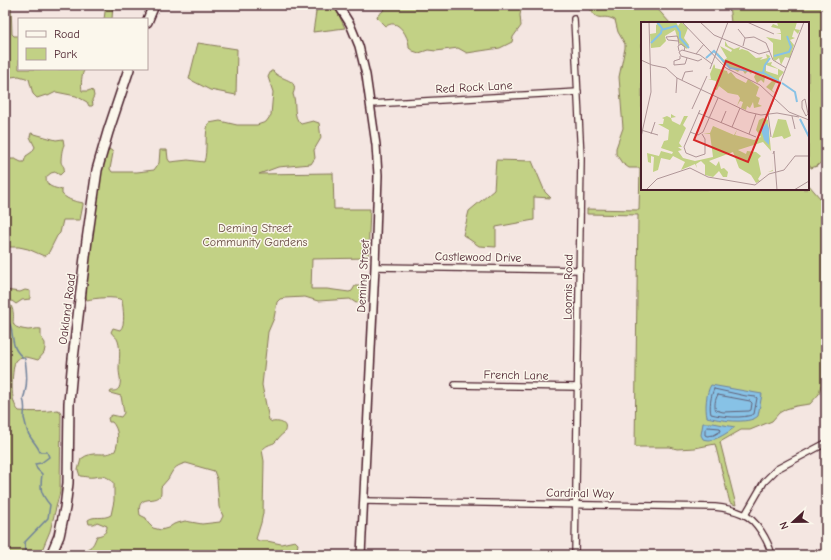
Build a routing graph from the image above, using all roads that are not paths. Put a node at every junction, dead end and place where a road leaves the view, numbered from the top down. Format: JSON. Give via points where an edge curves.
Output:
{"nodes":[{"id":1,"x":154,"y":5,"type":"edge"},
{"id":2,"x":340,"y":6,"type":"edge"},
{"id":3,"x":574,"y":19,"type":"dead end"},
{"id":4,"x":148,"y":20,"type":"edge"},
{"id":5,"x":129,"y":70,"type":"edge"},
{"id":6,"x":578,"y":92,"type":"junction"},
{"id":7,"x":371,"y":104,"type":"junction"},
{"id":8,"x":375,"y":267,"type":"junction"},
{"id":9,"x":580,"y":270,"type":"junction"},
{"id":10,"x":454,"y":385,"type":"dead end"},
{"id":11,"x":578,"y":387,"type":"junction"},
{"id":12,"x":826,"y":443,"type":"edge"},
{"id":13,"x":364,"y":501,"type":"junction"},
{"id":14,"x":575,"y":504,"type":"junction"},
{"id":15,"x":745,"y":514,"type":"junction"},
{"id":16,"x":51,"y":555,"type":"edge"},
{"id":17,"x":361,"y":555,"type":"edge"},
{"id":18,"x":575,"y":555,"type":"edge"},
{"id":19,"x":772,"y":555,"type":"edge"}],
"edges":[{"from":1,"to":4,"type":"main road"},
{"from":2,"to":7,"type":"street","name":"Deming Street","via":[[359,46]]},
{"from":3,"to":6,"type":"street","name":"Loomis Road"},
{"from":5,"to":16,"type":"main road","name":"Oakland Road","via":[[96,176],[72,365],[65,511]]},
{"from":6,"to":7,"type":"street","name":"Red Rock Lane"},
{"from":6,"to":9,"type":"street","name":"Loomis Road","via":[[581,158]]},
{"from":7,"to":8,"type":"street","name":"Deming Street","via":[[378,175]]},
{"from":8,"to":9,"type":"street","name":"Castlewood Drive"},
{"from":8,"to":13,"type":"street","name":"Deming Street"},
{"from":9,"to":11,"type":"street","name":"Loomis Road"},
{"from":10,"to":11,"type":"street","name":"French Lane"},
{"from":11,"to":14,"type":"street","name":"Loomis Road"},
{"from":12,"to":15,"type":"street","via":[[777,469],[764,482]]},
{"from":13,"to":14,"type":"street","name":"Cardinal Way"},
{"from":13,"to":17,"type":"street","name":"Deming Street"},
{"from":14,"to":15,"type":"street","name":"Cardinal Way","via":[[715,507]]},
{"from":14,"to":18,"type":"street","name":"Loomis Road"},
{"from":15,"to":19,"type":"street","via":[[763,535]]}]}
